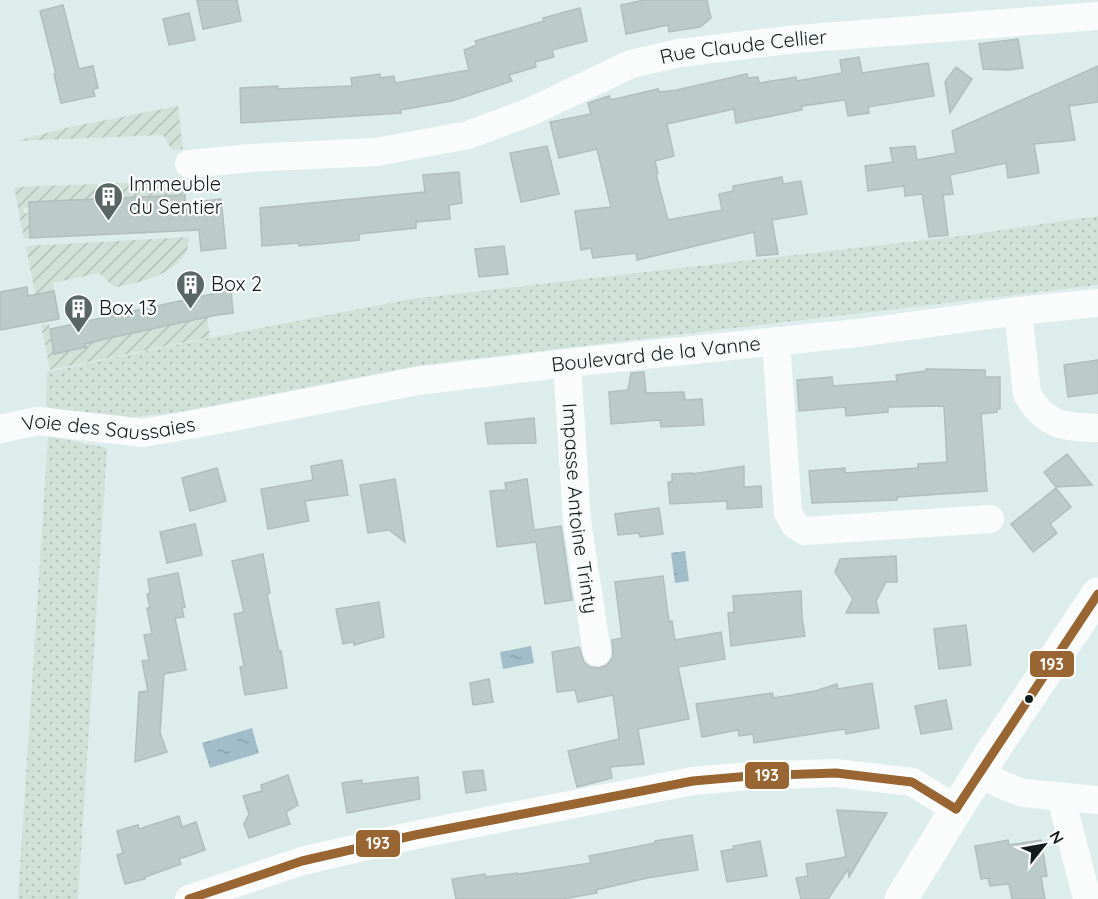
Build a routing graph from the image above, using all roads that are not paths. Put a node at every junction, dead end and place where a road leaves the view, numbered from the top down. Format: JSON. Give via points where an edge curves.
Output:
{"nodes":[{"id":1,"x":1098,"y":16,"type":"edge"},
{"id":2,"x":189,"y":164,"type":"dead end"},
{"id":3,"x":1098,"y":303,"type":"edge"},
{"id":4,"x":1018,"y":311,"type":"junction"},
{"id":5,"x":776,"y":341,"type":"junction"},
{"id":6,"x":567,"y":363,"type":"junction"},
{"id":7,"x":217,"y":420,"type":"joint"},
{"id":8,"x":1098,"y":428,"type":"edge"},
{"id":9,"x":0,"y":429,"type":"edge"},
{"id":10,"x":990,"y":519,"type":"dead end"},
{"id":11,"x":1098,"y":594,"type":"edge"},
{"id":12,"x":597,"y":652,"type":"dead end"},
{"id":13,"x":979,"y":772,"type":"junction"},
{"id":14,"x":1061,"y":797,"type":"junction"},
{"id":15,"x":1098,"y":800,"type":"edge"},
{"id":16,"x":957,"y":809,"type":"junction"},
{"id":17,"x":189,"y":899,"type":"edge"},
{"id":18,"x":901,"y":899,"type":"edge"},
{"id":19,"x":1087,"y":899,"type":"edge"}],
"edges":[{"from":1,"to":2,"type":"street","name":"Rue Claude Cellier","via":[[797,39],[679,53],[631,63],[480,132],[376,152]]},
{"from":3,"to":4,"type":"street","name":"Boulevard de la Vanne"},
{"from":4,"to":5,"type":"street","name":"Boulevard de la Vanne"},
{"from":4,"to":8,"type":"street","via":[[1027,394],[1033,406],[1053,422],[1067,427]]},
{"from":5,"to":6,"type":"street","name":"Boulevard de la Vanne"},
{"from":5,"to":10,"type":"street","via":[[788,513],[795,525],[805,531]]},
{"from":6,"to":7,"type":"street","name":"Boulevard de la Vanne","via":[[417,381]]},
{"from":6,"to":12,"type":"street","name":"Impasse Antoine Trinty","via":[[577,521]]},
{"from":7,"to":9,"type":"street","name":"Voie des Saussaies","via":[[143,432],[39,420]]},
{"from":11,"to":13,"type":"main road"},
{"from":13,"to":14,"type":"street","via":[[1023,792]]},
{"from":13,"to":16,"type":"main road"},
{"from":14,"to":15,"type":"street"},
{"from":14,"to":19,"type":"street"},
{"from":16,"to":17,"type":"street","via":[[912,782],[836,773],[682,783],[302,861]]},
{"from":16,"to":18,"type":"main road"}]}
